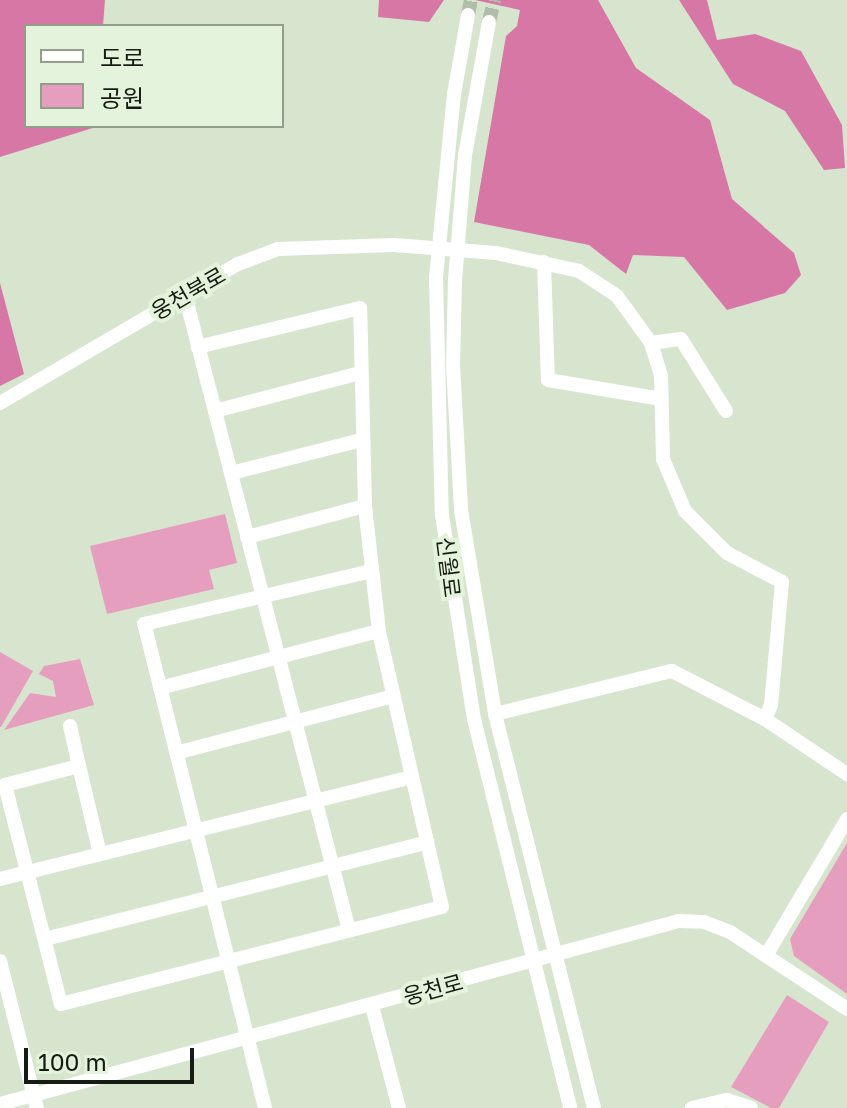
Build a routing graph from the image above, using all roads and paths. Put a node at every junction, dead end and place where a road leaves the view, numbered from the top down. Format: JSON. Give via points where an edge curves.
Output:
{"nodes":[{"id":1,"x":468,"y":15,"type":"tunnel mouth"},
{"id":2,"x":489,"y":22,"type":"tunnel mouth"},
{"id":3,"x":537,"y":261,"type":"junction"},
{"id":4,"x":185,"y":295,"type":"junction"},
{"id":5,"x":651,"y":343,"type":"junction"},
{"id":6,"x":198,"y":347,"type":"junction"},
{"id":7,"x":360,"y":373,"type":"junction"},
{"id":8,"x":661,"y":399,"type":"junction"},
{"id":9,"x":0,"y":403,"type":"edge"},
{"id":10,"x":215,"y":411,"type":"junction"},
{"id":11,"x":726,"y":411,"type":"dead end"},
{"id":12,"x":361,"y":440,"type":"junction"},
{"id":13,"x":231,"y":473,"type":"junction"},
{"id":14,"x":365,"y":506,"type":"junction"},
{"id":15,"x":247,"y":537,"type":"junction"},
{"id":16,"x":371,"y":571,"type":"junction"},
{"id":17,"x":263,"y":596,"type":"junction"},
{"id":18,"x":379,"y":631,"type":"junction"},
{"id":19,"x":278,"y":657,"type":"junction"},
{"id":20,"x":160,"y":688,"type":"junction"},
{"id":21,"x":394,"y":696,"type":"junction"},
{"id":22,"x":495,"y":714,"type":"junction"},
{"id":23,"x":765,"y":719,"type":"junction"},
{"id":24,"x":295,"y":722,"type":"junction"},
{"id":25,"x":70,"y":726,"type":"dead end"},
{"id":26,"x":176,"y":753,"type":"junction"},
{"id":27,"x":79,"y":766,"type":"junction"},
{"id":28,"x":847,"y":774,"type":"edge"},
{"id":29,"x":412,"y":777,"type":"junction"},
{"id":30,"x":316,"y":801,"type":"junction"},
{"id":31,"x":847,"y":819,"type":"edge"},
{"id":32,"x":195,"y":831,"type":"junction"},
{"id":33,"x":427,"y":842,"type":"junction"},
{"id":34,"x":100,"y":854,"type":"junction"},
{"id":35,"x":333,"y":866,"type":"junction"},
{"id":36,"x":27,"y":872,"type":"junction"},
{"id":37,"x":0,"y":879,"type":"edge"},
{"id":38,"x":212,"y":897,"type":"junction"},
{"id":39,"x":349,"y":930,"type":"junction"},
{"id":40,"x":45,"y":939,"type":"junction"},
{"id":41,"x":767,"y":954,"type":"junction"},
{"id":42,"x":558,"y":956,"type":"junction"},
{"id":43,"x":0,"y":961,"type":"edge"},
{"id":44,"x":228,"y":961,"type":"junction"},
{"id":45,"x":536,"y":962,"type":"junction"},
{"id":46,"x":372,"y":1006,"type":"junction"},
{"id":47,"x":847,"y":1009,"type":"edge"},
{"id":48,"x":247,"y":1039,"type":"junction"},
{"id":49,"x":582,"y":1065,"type":"junction"},
{"id":50,"x":36,"y":1102,"type":"edge"},
{"id":51,"x":0,"y":1104,"type":"edge"},
{"id":52,"x":265,"y":1108,"type":"edge"},
{"id":53,"x":399,"y":1108,"type":"edge"},
{"id":54,"x":570,"y":1108,"type":"edge"},
{"id":55,"x":594,"y":1108,"type":"edge"},
{"id":56,"x":605,"y":1108,"type":"edge"},
{"id":57,"x":692,"y":1108,"type":"edge"},
{"id":58,"x":751,"y":1108,"type":"edge"}],
"edges":[{"from":1,"to":45,"type":"street","name":"신월로","via":[[454,94],[436,277],[442,515],[474,719]]},
{"from":2,"to":22,"type":"street","name":"신월로","via":[[465,156],[453,365],[461,510]]},
{"from":3,"to":4,"type":"street","name":"웅천북로","via":[[394,250],[272,251]]},
{"from":3,"to":5,"type":"street","name":"웅천북로","via":[[602,284],[633,314]]},
{"from":3,"to":8,"type":"street","via":[[548,380]]},
{"from":4,"to":6,"type":"street"},
{"from":4,"to":9,"type":"street","name":"웅천북로"},
{"from":5,"to":8,"type":"street","via":[[660,370]]},
{"from":5,"to":11,"type":"street","via":[[681,339]]},
{"from":6,"to":7,"type":"street","via":[[360,308]]},
{"from":6,"to":10,"type":"street"},
{"from":7,"to":10,"type":"street"},
{"from":7,"to":12,"type":"street"},
{"from":8,"to":23,"type":"street","via":[[663,459],[685,511],[727,553],[782,582],[771,705]]},
{"from":10,"to":13,"type":"street"},
{"from":12,"to":13,"type":"street"},
{"from":12,"to":14,"type":"street"},
{"from":13,"to":15,"type":"street"},
{"from":14,"to":15,"type":"street"},
{"from":14,"to":16,"type":"street"},
{"from":15,"to":17,"type":"street"},
{"from":16,"to":17,"type":"street"},
{"from":16,"to":18,"type":"street"},
{"from":17,"to":19,"type":"street"},
{"from":17,"to":20,"type":"street","via":[[144,624]]},
{"from":18,"to":19,"type":"street"},
{"from":18,"to":21,"type":"street"},
{"from":19,"to":20,"type":"street"},
{"from":19,"to":24,"type":"street"},
{"from":20,"to":26,"type":"street"},
{"from":21,"to":24,"type":"street"},
{"from":21,"to":29,"type":"street"},
{"from":22,"to":23,"type":"street","via":[[672,671]]},
{"from":22,"to":42,"type":"street","name":"신월로"},
{"from":23,"to":28,"type":"street"},
{"from":24,"to":26,"type":"street"},
{"from":24,"to":30,"type":"street"},
{"from":25,"to":27,"type":"street"},
{"from":26,"to":32,"type":"street"},
{"from":27,"to":34,"type":"street"},
{"from":27,"to":36,"type":"street","via":[[5,785]]},
{"from":29,"to":30,"type":"street"},
{"from":29,"to":33,"type":"street"},
{"from":30,"to":32,"type":"street"},
{"from":30,"to":35,"type":"street"},
{"from":31,"to":41,"type":"street"},
{"from":32,"to":34,"type":"street"},
{"from":32,"to":38,"type":"street"},
{"from":33,"to":35,"type":"street"},
{"from":33,"to":39,"type":"street","via":[[442,907]]},
{"from":34,"to":36,"type":"street"},
{"from":35,"to":38,"type":"street"},
{"from":35,"to":39,"type":"street"},
{"from":36,"to":37,"type":"street"},
{"from":36,"to":40,"type":"street"},
{"from":38,"to":40,"type":"street"},
{"from":38,"to":44,"type":"street"},
{"from":39,"to":44,"type":"street"},
{"from":40,"to":44,"type":"street","via":[[61,1004]]},
{"from":41,"to":42,"type":"street","name":"웅천로","via":[[720,927],[687,920]]},
{"from":41,"to":47,"type":"street","name":"웅천로"},
{"from":42,"to":45,"type":"street","name":"웅천로"},
{"from":42,"to":49,"type":"street","name":"신월로"},
{"from":43,"to":50,"type":"street"},
{"from":44,"to":48,"type":"street"},
{"from":45,"to":46,"type":"street","name":"웅천로"},
{"from":45,"to":54,"type":"street","name":"신월로"},
{"from":46,"to":48,"type":"street","name":"웅천로"},
{"from":46,"to":53,"type":"street"},
{"from":48,"to":50,"type":"street","name":"웅천로"},
{"from":48,"to":52,"type":"street"},
{"from":49,"to":55,"type":"street","name":"신월로"},
{"from":49,"to":56,"type":"street"},
{"from":50,"to":51,"type":"street","name":"웅천로"},
{"from":57,"to":58,"type":"street","via":[[727,1100]]}]}
